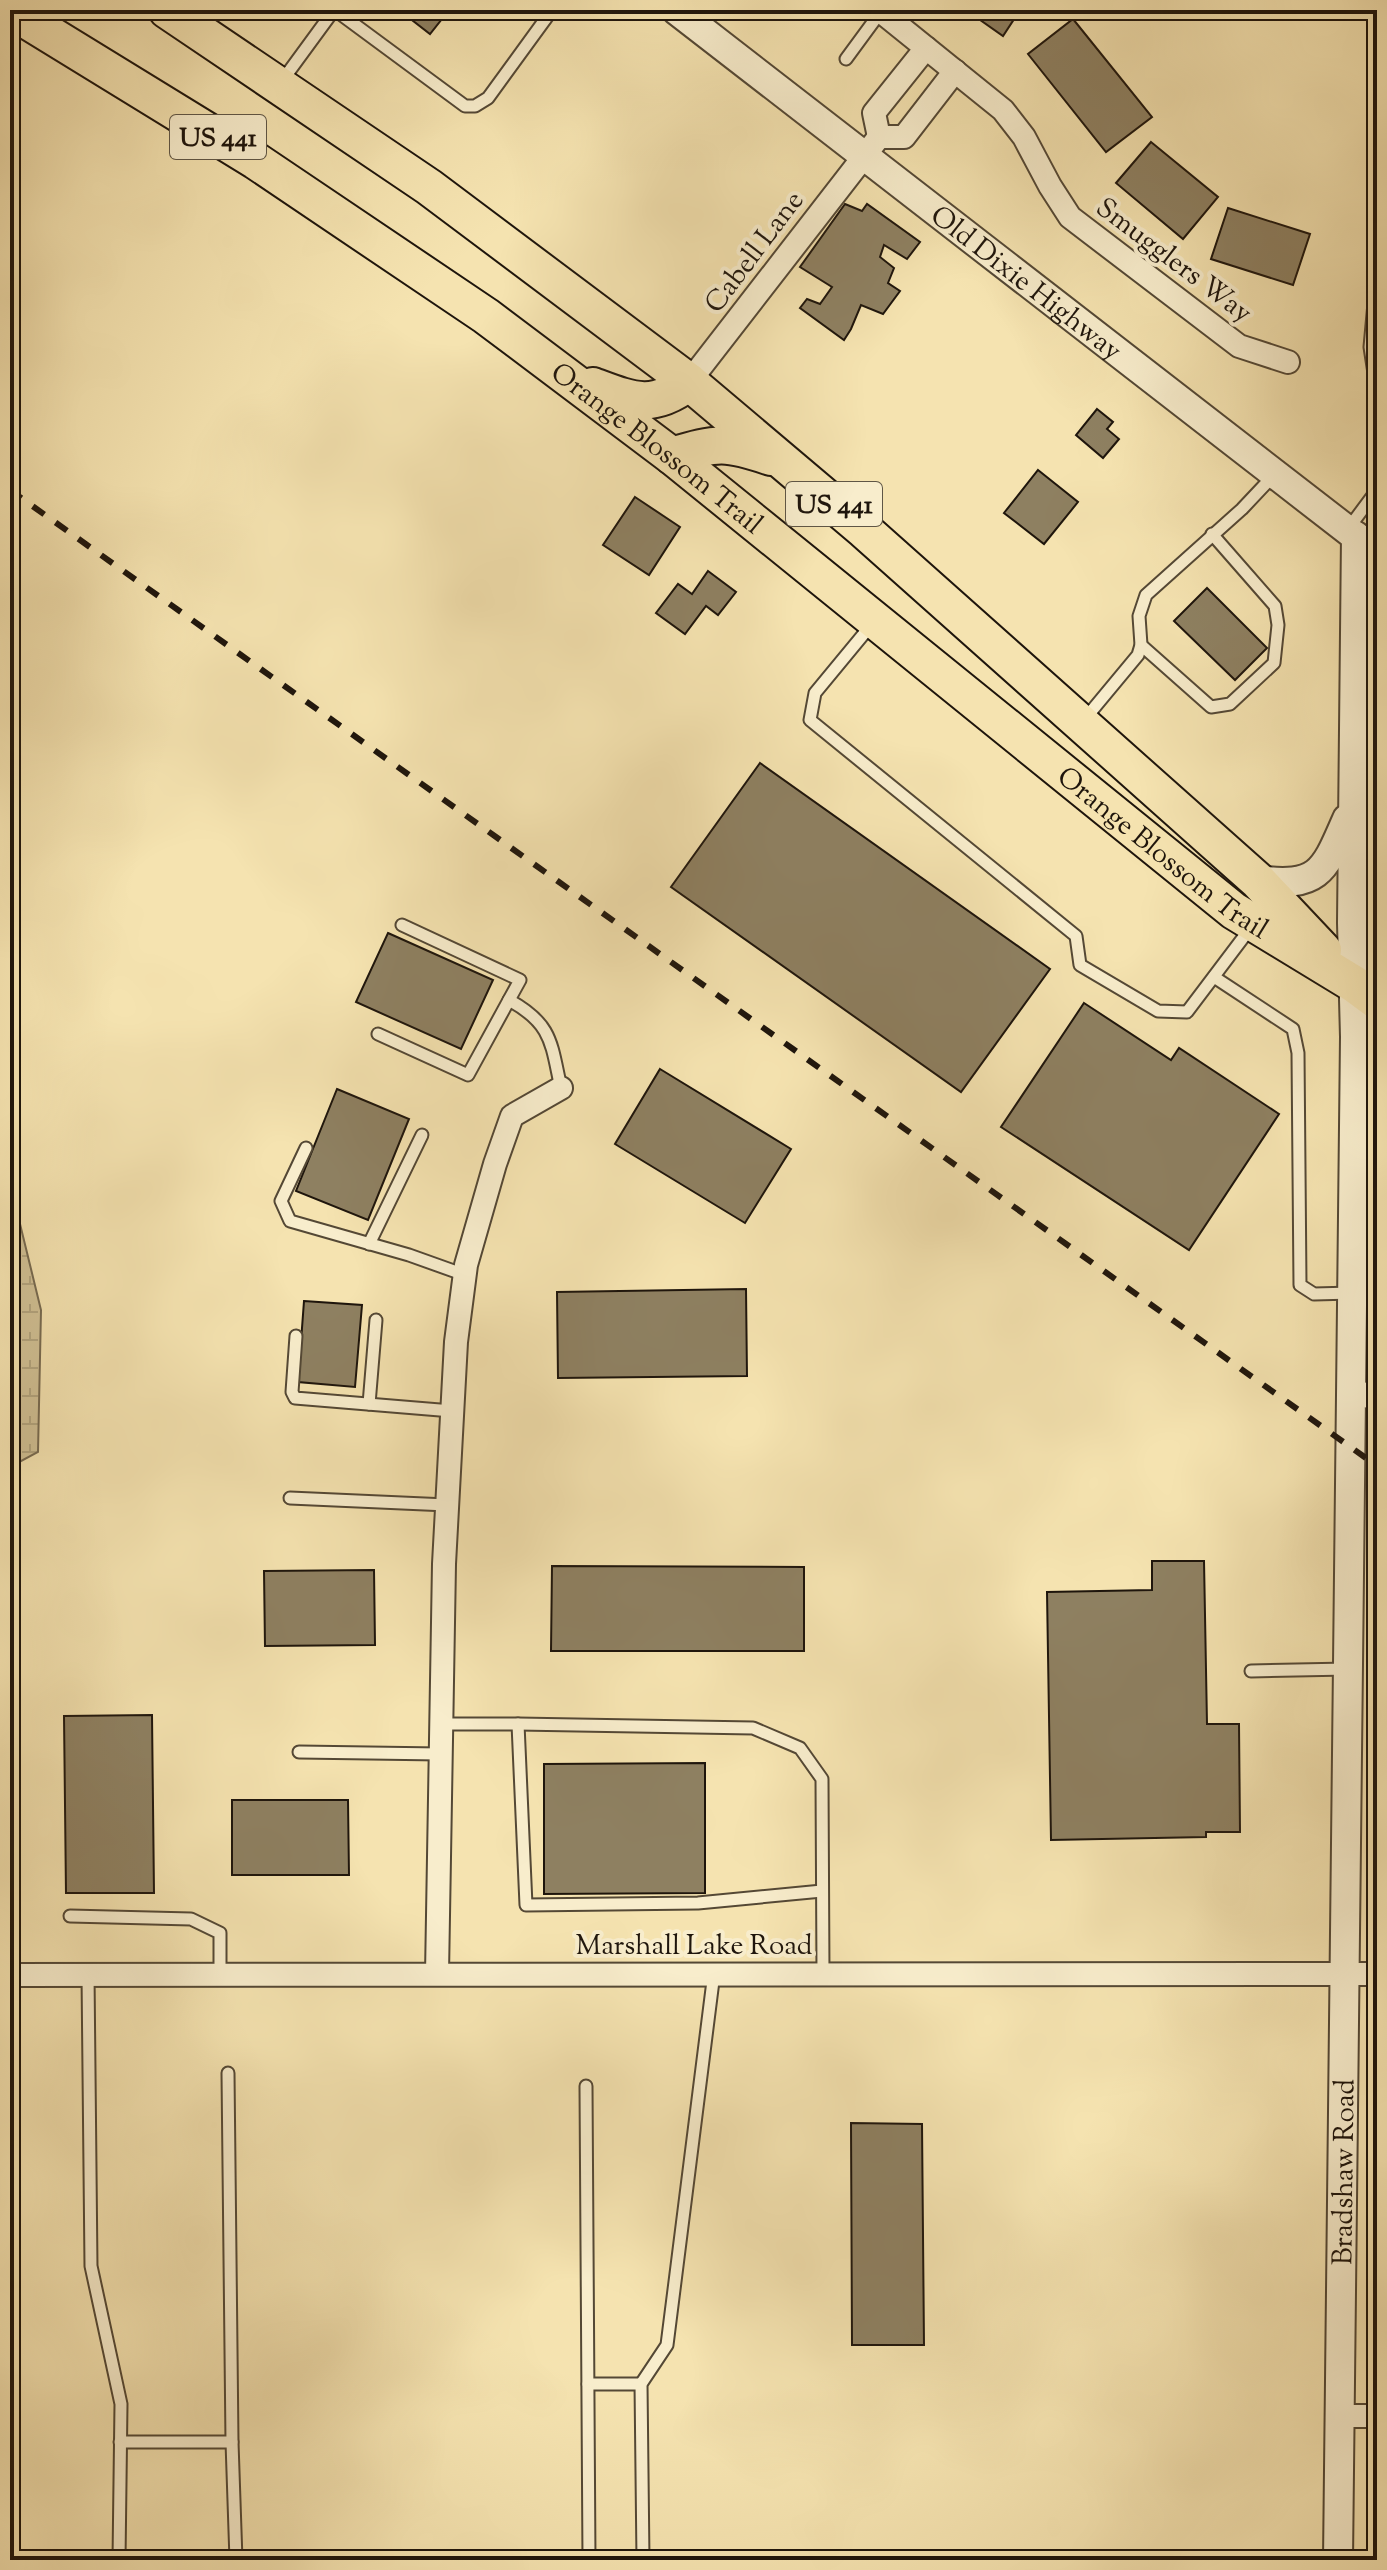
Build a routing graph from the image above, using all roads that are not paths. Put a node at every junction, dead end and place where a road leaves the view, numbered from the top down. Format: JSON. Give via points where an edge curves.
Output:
{"nodes":[{"id":1,"x":10,"y":10,"type":"edge"},
{"id":2,"x":167,"y":10,"type":"edge"},
{"id":3,"x":334,"y":10,"type":"edge"},
{"id":4,"x":532,"y":10,"type":"edge"},
{"id":5,"x":676,"y":10,"type":"edge"},
{"id":6,"x":881,"y":11,"type":"edge"},
{"id":7,"x":548,"y":15,"type":"edge"},
{"id":8,"x":926,"y":48,"type":"junction"},
{"id":9,"x":846,"y":59,"type":"dead end"},
{"id":10,"x":955,"y":71,"type":"junction"},
{"id":11,"x":279,"y":85,"type":"junction"},
{"id":12,"x":893,"y":90,"type":"junction"},
{"id":13,"x":923,"y":112,"type":"junction"},
{"id":14,"x":871,"y":146,"type":"junction"},
{"id":15,"x":1374,"y":303,"type":"dead end"},
{"id":16,"x":1288,"y":362,"type":"dead end"},
{"id":17,"x":572,"y":379,"type":"junction"},
{"id":18,"x":689,"y":382,"type":"junction"},
{"id":19,"x":1377,"y":393,"type":"edge"},
{"id":20,"x":672,"y":456,"type":"junction"},
{"id":21,"x":784,"y":461,"type":"junction"},
{"id":22,"x":1275,"y":474,"type":"junction"},
{"id":23,"x":1377,"y":490,"type":"edge"},
{"id":24,"x":1212,"y":534,"type":"junction"},
{"id":25,"x":1360,"y":539,"type":"edge"},
{"id":26,"x":875,"y":620,"type":"junction"},
{"id":27,"x":1141,"y":645,"type":"junction"},
{"id":28,"x":1365,"y":705,"type":"edge"},
{"id":29,"x":1080,"y":724,"type":"junction"},
{"id":30,"x":1352,"y":807,"type":"junction"},
{"id":31,"x":1257,"y":880,"type":"junction"},
{"id":32,"x":1255,"y":923,"type":"junction"},
{"id":33,"x":402,"y":925,"type":"dead end"},
{"id":34,"x":1214,"y":977,"type":"junction"},
{"id":35,"x":1365,"y":993,"type":"edge"},
{"id":36,"x":509,"y":1000,"type":"junction"},
{"id":37,"x":378,"y":1034,"type":"dead end"},
{"id":38,"x":561,"y":1088,"type":"joint"},
{"id":39,"x":1366,"y":1134,"type":"edge"},
{"id":40,"x":422,"y":1135,"type":"dead end"},
{"id":41,"x":306,"y":1148,"type":"dead end"},
{"id":42,"x":369,"y":1244,"type":"junction"},
{"id":43,"x":465,"y":1275,"type":"junction"},
{"id":44,"x":1352,"y":1293,"type":"junction"},
{"id":45,"x":376,"y":1320,"type":"dead end"},
{"id":46,"x":296,"y":1336,"type":"dead end"},
{"id":47,"x":1364,"y":1394,"type":"edge"},
{"id":48,"x":369,"y":1404,"type":"junction"},
{"id":49,"x":452,"y":1411,"type":"junction"},
{"id":50,"x":290,"y":1498,"type":"dead end"},
{"id":51,"x":447,"y":1505,"type":"junction"},
{"id":52,"x":1348,"y":1669,"type":"junction"},
{"id":53,"x":1251,"y":1671,"type":"dead end"},
{"id":54,"x":441,"y":1724,"type":"junction"},
{"id":55,"x":518,"y":1724,"type":"junction"},
{"id":56,"x":299,"y":1752,"type":"dead end"},
{"id":57,"x":440,"y":1754,"type":"junction"},
{"id":58,"x":822,"y":1891,"type":"junction"},
{"id":59,"x":70,"y":1916,"type":"dead end"},
{"id":60,"x":714,"y":1973,"type":"junction"},
{"id":61,"x":88,"y":1974,"type":"junction"},
{"id":62,"x":220,"y":1974,"type":"junction"},
{"id":63,"x":437,"y":1974,"type":"junction"},
{"id":64,"x":823,"y":1974,"type":"junction"},
{"id":65,"x":1377,"y":1974,"type":"edge"},
{"id":66,"x":10,"y":1975,"type":"edge"},
{"id":67,"x":1345,"y":1975,"type":"junction"},
{"id":68,"x":228,"y":2073,"type":"dead end"},
{"id":69,"x":586,"y":2086,"type":"dead end"},
{"id":70,"x":588,"y":2384,"type":"junction"},
{"id":71,"x":641,"y":2384,"type":"junction"},
{"id":72,"x":1340,"y":2416,"type":"junction"},
{"id":73,"x":1377,"y":2416,"type":"edge"},
{"id":74,"x":120,"y":2442,"type":"junction"},
{"id":75,"x":232,"y":2442,"type":"junction"},
{"id":76,"x":119,"y":2560,"type":"edge"},
{"id":77,"x":236,"y":2560,"type":"edge"},
{"id":78,"x":589,"y":2560,"type":"edge"},
{"id":79,"x":643,"y":2560,"type":"edge"},
{"id":80,"x":1338,"y":2560,"type":"edge"}],
"edges":[{"from":1,"to":17,"type":"main road","name":"Orange Blossom Trail","number":"US 441","via":[[269,169]]},
{"from":2,"to":11,"type":"main road","name":"Orange Blossom Trail","number":"US 441"},
{"from":3,"to":7,"type":"lane","via":[[465,106],[488,98]]},
{"from":3,"to":11,"type":"lane"},
{"from":4,"to":7,"type":"lane"},
{"from":5,"to":14,"type":"street","name":"Old Dixie Highway"},
{"from":6,"to":8,"type":"street","name":"Smugglers Way"},
{"from":6,"to":9,"type":"lane"},
{"from":8,"to":10,"type":"street","name":"Smugglers Way"},
{"from":8,"to":12,"type":"street"},
{"from":10,"to":13,"type":"street"},
{"from":10,"to":16,"type":"street","name":"Smugglers Way","via":[[1003,110],[1070,217],[1239,346]]},
{"from":11,"to":18,"type":"main road","name":"Orange Blossom Trail","number":"US 441","via":[[429,187]]},
{"from":12,"to":13,"type":"street"},
{"from":12,"to":14,"type":"street","via":[[874,113]]},
{"from":13,"to":14,"type":"street","via":[[904,137]]},
{"from":14,"to":18,"type":"street","name":"Cabell Lane"},
{"from":14,"to":22,"type":"street","name":"Old Dixie Highway"},
{"from":15,"to":19,"type":"lane","via":[[1370,347]]},
{"from":17,"to":18,"type":"main road","via":[[623,398],[649,401],[670,397]]},
{"from":17,"to":20,"type":"main road","name":"Orange Blossom Trail","number":"US 441"},
{"from":18,"to":21,"type":"main road","name":"Orange Blossom Trail","number":"US 441"},
{"from":20,"to":21,"type":"main road","via":[[733,445]]},
{"from":20,"to":26,"type":"main road","name":"Orange Blossom Trail","number":"US 441"},
{"from":21,"to":29,"type":"main road","name":"Orange Blossom Trail","number":"US 441"},
{"from":22,"to":24,"type":"lane"},
{"from":22,"to":25,"type":"street","name":"Old Dixie Highway"},
{"from":23,"to":25,"type":"lane"},
{"from":24,"to":27,"type":"lane","via":[[1146,595],[1139,616]]},
{"from":24,"to":27,"type":"lane","via":[[1275,606],[1274,663],[1230,704],[1211,707]]},
{"from":25,"to":28,"type":"street","name":"Bradshaw Road"},
{"from":26,"to":32,"type":"main road","name":"Orange Blossom Trail","number":"US 441"},
{"from":26,"to":34,"type":"lane","via":[[815,693],[810,720],[1076,936],[1080,965],[1158,1011],[1187,1012]]},
{"from":27,"to":29,"type":"lane","via":[[1133,662]]},
{"from":28,"to":30,"type":"street","name":"Bradshaw Road"},
{"from":29,"to":31,"type":"main road","name":"Orange Blossom Trail","number":"US 441"},
{"from":30,"to":31,"type":"street","via":[[1331,856],[1309,879]]},
{"from":30,"to":35,"type":"street","name":"Bradshaw Road"},
{"from":31,"to":35,"type":"main road","name":"Orange Blossom Trail","number":"US 441"},
{"from":32,"to":34,"type":"lane"},
{"from":32,"to":35,"type":"main road","name":"Orange Blossom Trail","number":"US 441"},
{"from":33,"to":36,"type":"lane","via":[[520,980]]},
{"from":34,"to":44,"type":"lane","via":[[1293,1029],[1298,1053],[1300,1285],[1314,1294]]},
{"from":35,"to":39,"type":"street","name":"Bradshaw Road"},
{"from":36,"to":37,"type":"lane","via":[[468,1075]]},
{"from":36,"to":38,"type":"lane","via":[[529,1011],[549,1033]]},
{"from":38,"to":43,"type":"street","via":[[512,1116]]},
{"from":39,"to":44,"type":"street","name":"Bradshaw Road"},
{"from":40,"to":42,"type":"lane"},
{"from":41,"to":42,"type":"lane","via":[[281,1201],[290,1221]]},
{"from":42,"to":43,"type":"lane"},
{"from":43,"to":49,"type":"street"},
{"from":44,"to":47,"type":"street","name":"Bradshaw Road"},
{"from":45,"to":48,"type":"lane"},
{"from":46,"to":48,"type":"lane","via":[[295,1398]]},
{"from":47,"to":52,"type":"street","name":"Bradshaw Road"},
{"from":48,"to":49,"type":"lane"},
{"from":49,"to":51,"type":"street"},
{"from":50,"to":51,"type":"lane"},
{"from":51,"to":54,"type":"street"},
{"from":52,"to":53,"type":"lane"},
{"from":52,"to":67,"type":"street","name":"Bradshaw Road"},
{"from":54,"to":55,"type":"lane"},
{"from":54,"to":57,"type":"street"},
{"from":55,"to":58,"type":"lane","via":[[753,1728],[800,1748],[822,1779]]},
{"from":55,"to":58,"type":"lane","via":[[526,1905],[698,1903]]},
{"from":56,"to":57,"type":"lane"},
{"from":57,"to":63,"type":"street"},
{"from":58,"to":64,"type":"lane"},
{"from":59,"to":62,"type":"lane","via":[[191,1919],[220,1933]]},
{"from":60,"to":63,"type":"street","name":"Marshall Lake Road"},
{"from":60,"to":64,"type":"street","name":"Marshall Lake Road"},
{"from":60,"to":71,"type":"lane","via":[[667,2345]]},
{"from":61,"to":62,"type":"street","name":"Marshall Lake Road"},
{"from":61,"to":66,"type":"street","name":"Marshall Lake Road"},
{"from":61,"to":74,"type":"lane","via":[[91,2266],[121,2404]]},
{"from":62,"to":63,"type":"street","name":"Marshall Lake Road"},
{"from":64,"to":67,"type":"street","name":"Marshall Lake Road"},
{"from":65,"to":67,"type":"street","name":"Marshall Lake Road"},
{"from":67,"to":72,"type":"street","name":"Bradshaw Road"},
{"from":68,"to":75,"type":"lane"},
{"from":69,"to":70,"type":"lane"},
{"from":70,"to":71,"type":"lane"},
{"from":70,"to":78,"type":"lane"},
{"from":71,"to":79,"type":"lane"},
{"from":72,"to":73,"type":"street"},
{"from":72,"to":80,"type":"street","name":"Bradshaw Road"},
{"from":74,"to":75,"type":"lane"},
{"from":74,"to":76,"type":"lane"},
{"from":75,"to":77,"type":"lane"}]}
